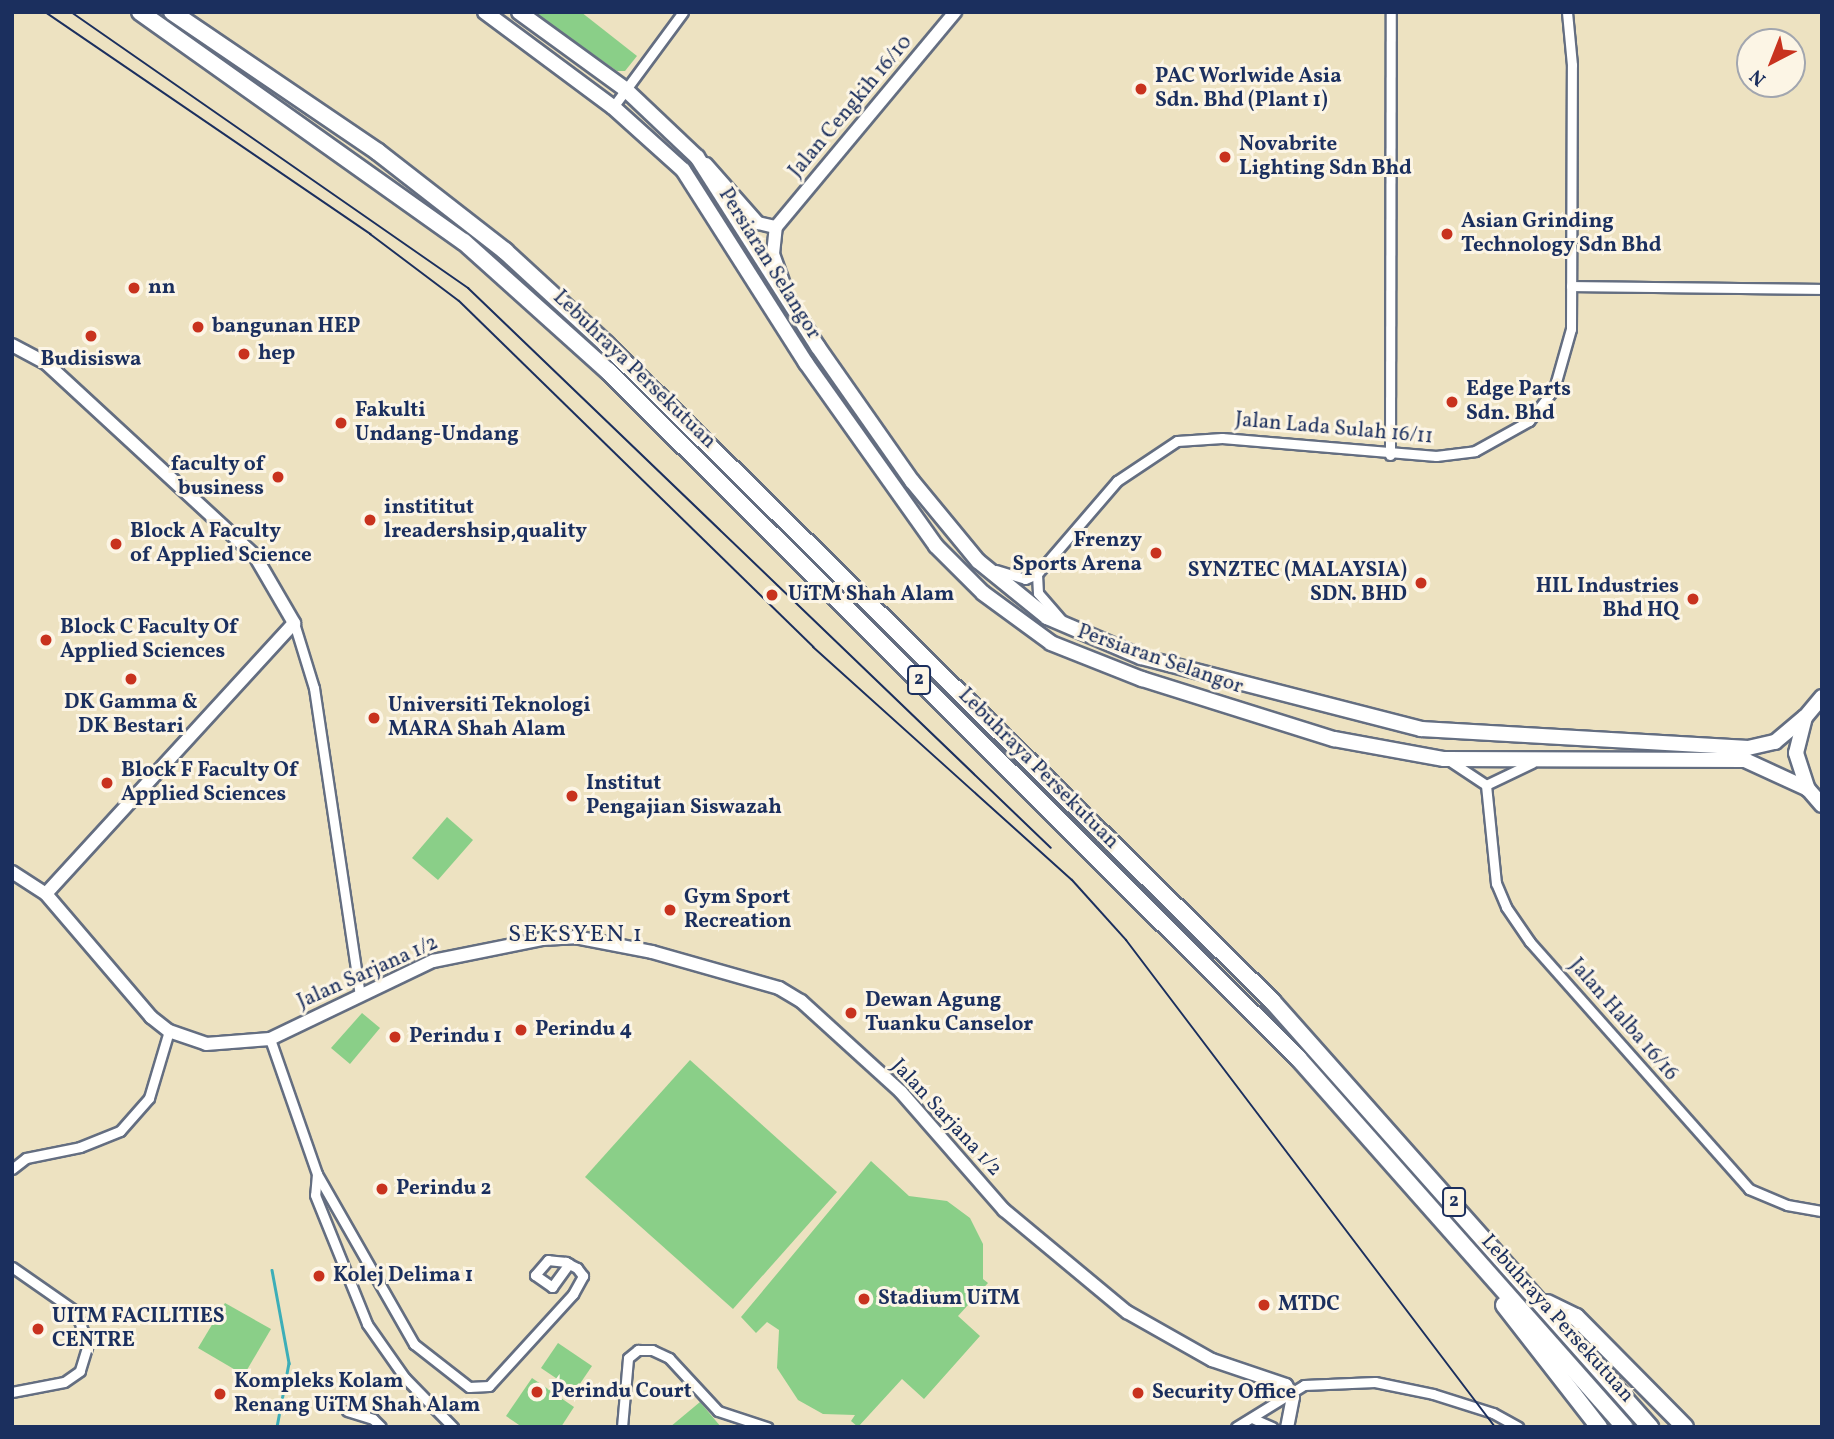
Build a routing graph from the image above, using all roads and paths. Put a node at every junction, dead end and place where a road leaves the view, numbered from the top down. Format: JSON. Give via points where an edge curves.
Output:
{"nodes":[{"id":1,"x":140,"y":12,"type":"edge"},
{"id":2,"x":172,"y":12,"type":"edge"},
{"id":3,"x":485,"y":12,"type":"edge"},
{"id":4,"x":519,"y":12,"type":"edge"},
{"id":5,"x":683,"y":12,"type":"edge"},
{"id":6,"x":955,"y":12,"type":"edge"},
{"id":7,"x":1391,"y":12,"type":"edge"},
{"id":8,"x":1567,"y":12,"type":"edge"},
{"id":9,"x":625,"y":89,"type":"junction"},
{"id":10,"x":613,"y":107,"type":"junction"},
{"id":11,"x":697,"y":157,"type":"junction"},
{"id":12,"x":776,"y":227,"type":"junction"},
{"id":13,"x":1571,"y":286,"type":"junction"},
{"id":14,"x":1822,"y":289,"type":"edge"},
{"id":15,"x":795,"y":311,"type":"junction"},
{"id":16,"x":12,"y":345,"type":"edge"},
{"id":17,"x":1390,"y":455,"type":"junction"},
{"id":18,"x":978,"y":561,"type":"junction"},
{"id":19,"x":1037,"y":574,"type":"junction"},
{"id":20,"x":294,"y":623,"type":"junction"},
{"id":21,"x":1087,"y":636,"type":"junction"},
{"id":22,"x":1822,"y":698,"type":"edge"},
{"id":23,"x":1805,"y":717,"type":"junction"},
{"id":24,"x":1444,"y":759,"type":"junction"},
{"id":25,"x":1539,"y":761,"type":"junction"},
{"id":26,"x":1486,"y":785,"type":"junction"},
{"id":27,"x":1808,"y":789,"type":"junction"},
{"id":28,"x":1822,"y":805,"type":"edge"},
{"id":29,"x":12,"y":872,"type":"edge"},
{"id":30,"x":46,"y":894,"type":"junction"},
{"id":31,"x":360,"y":994,"type":"junction"},
{"id":32,"x":169,"y":1031,"type":"junction"},
{"id":33,"x":271,"y":1039,"type":"junction"},
{"id":34,"x":12,"y":1169,"type":"edge"},
{"id":35,"x":317,"y":1174,"type":"junction"},
{"id":36,"x":1420,"y":1199,"type":"junction"},
{"id":37,"x":1822,"y":1210,"type":"edge"},
{"id":38,"x":569,"y":1264,"type":"dead end"},
{"id":39,"x":12,"y":1267,"type":"edge"},
{"id":40,"x":1541,"y":1300,"type":"junction"},
{"id":41,"x":12,"y":1392,"type":"edge"},
{"id":42,"x":1291,"y":1392,"type":"junction"},
{"id":43,"x":347,"y":1411,"type":"dead end"},
{"id":44,"x":1254,"y":1419,"type":"junction"},
{"id":45,"x":381,"y":1427,"type":"edge"},
{"id":46,"x":453,"y":1427,"type":"edge"},
{"id":47,"x":622,"y":1427,"type":"edge"},
{"id":48,"x":767,"y":1427,"type":"edge"},
{"id":49,"x":1236,"y":1427,"type":"edge"},
{"id":50,"x":1272,"y":1427,"type":"edge"},
{"id":51,"x":1287,"y":1427,"type":"edge"},
{"id":52,"x":1518,"y":1427,"type":"edge"},
{"id":53,"x":1600,"y":1427,"type":"edge"},
{"id":54,"x":1625,"y":1427,"type":"edge"},
{"id":55,"x":1650,"y":1427,"type":"edge"},
{"id":56,"x":1685,"y":1427,"type":"edge"}],
"edges":[{"from":1,"to":36,"type":"highway","name":"Lebuhraya Persekutuan","number":"2","via":[[453,234],[608,371],[1298,1058]]},
{"from":2,"to":40,"type":"highway","name":"Lebuhraya Persekutuan","number":"2","via":[[389,161],[505,251],[606,344],[1272,1001]]},
{"from":3,"to":10,"type":"main road","name":"Persiaran Selangor"},
{"from":4,"to":9,"type":"main road","name":"Persiaran Selangor"},
{"from":5,"to":9,"type":"street"},
{"from":6,"to":12,"type":"street","name":"Jalan Cengkih 16/10"},
{"from":7,"to":17,"type":"street"},
{"from":8,"to":13,"type":"street","name":"Jalan Lada Sulah 16/11","via":[[1572,65]]},
{"from":9,"to":10,"type":"street"},
{"from":9,"to":11,"type":"main road","name":"Persiaran Selangor"},
{"from":10,"to":24,"type":"main road","name":"Persiaran Selangor","via":[[699,190],[773,314],[936,546],[1019,621],[1061,648],[1142,679],[1334,739]]},
{"from":11,"to":12,"type":"street","via":[[758,223]]},
{"from":11,"to":15,"type":"main road","name":"Persiaran Selangor"},
{"from":12,"to":15,"type":"street","via":[[773,254]]},
{"from":13,"to":14,"type":"street"},
{"from":13,"to":17,"type":"street","name":"Jalan Lada Sulah 16/11","via":[[1571,329],[1564,367],[1554,389],[1529,421],[1475,451]]},
{"from":15,"to":18,"type":"main road","name":"Persiaran Selangor","via":[[904,469]]},
{"from":16,"to":20,"type":"street","via":[[46,363],[245,547]]},
{"from":17,"to":19,"type":"street","name":"Jalan Lada Sulah 16/11","via":[[1222,438],[1177,441],[1117,481]]},
{"from":18,"to":19,"type":"street","via":[[1011,577]]},
{"from":18,"to":21,"type":"main road","name":"Persiaran Selangor","via":[[1047,617]]},
{"from":19,"to":21,"type":"street","via":[[1044,604]]},
{"from":20,"to":30,"type":"street"},
{"from":20,"to":31,"type":"street","via":[[314,688]]},
{"from":21,"to":23,"type":"main road","name":"Persiaran Selangor","via":[[1141,657],[1421,729],[1748,748],[1775,742]]},
{"from":22,"to":23,"type":"main road","name":"Persiaran Selangor"},
{"from":23,"to":27,"type":"main road","via":[[1796,753]]},
{"from":24,"to":25,"type":"main road","name":"Persiaran Selangor"},
{"from":24,"to":26,"type":"street"},
{"from":25,"to":26,"type":"street"},
{"from":25,"to":27,"type":"main road","name":"Persiaran Selangor","via":[[1745,760]]},
{"from":26,"to":37,"type":"street","name":"Jalan Halba 16/16","via":[[1496,883],[1530,942],[1749,1189],[1787,1205]]},
{"from":27,"to":28,"type":"main road"},
{"from":29,"to":30,"type":"street","name":"Jalan Sarjana 1/2"},
{"from":30,"to":32,"type":"street","name":"Jalan Sarjana 1/2","via":[[135,1002]]},
{"from":31,"to":33,"type":"street","name":"Jalan Sarjana 1/2"},
{"from":31,"to":42,"type":"street","name":"Jalan Sarjana 1/2","via":[[433,961],[497,945],[575,937],[652,952],[779,988],[801,1001],[901,1092],[1004,1210],[1127,1312],[1189,1350],[1280,1381]]},
{"from":32,"to":33,"type":"street","name":"Jalan Sarjana 1/2","via":[[206,1044]]},
{"from":32,"to":34,"type":"street","via":[[149,1098],[120,1131],[80,1147],[26,1158]]},
{"from":33,"to":35,"type":"street"},
{"from":35,"to":38,"type":"street","via":[[414,1344],[469,1387],[489,1386],[573,1294],[583,1276]]},
{"from":35,"to":46,"type":"street","via":[[315,1195],[367,1324],[405,1378]]},
{"from":36,"to":53,"type":"highway"},
{"from":36,"to":54,"type":"highway","name":"Lebuhraya Persekutuan","number":"2"},
{"from":39,"to":41,"type":"street","via":[[75,1311],[88,1344],[80,1371],[64,1382]]},
{"from":40,"to":55,"type":"highway","name":"Lebuhraya Persekutuan","number":"2"},
{"from":40,"to":56,"type":"highway","via":[[1576,1317]]},
{"from":42,"to":44,"type":"street"},
{"from":42,"to":51,"type":"street"},
{"from":42,"to":52,"type":"street","via":[[1304,1385],[1375,1382],[1433,1394],[1493,1413]]},
{"from":43,"to":45,"type":"street","via":[[373,1419]]},
{"from":44,"to":49,"type":"street"},
{"from":44,"to":50,"type":"street"},
{"from":47,"to":48,"type":"street","via":[[628,1358],[638,1350],[652,1350],[669,1358],[718,1410]]}]}
